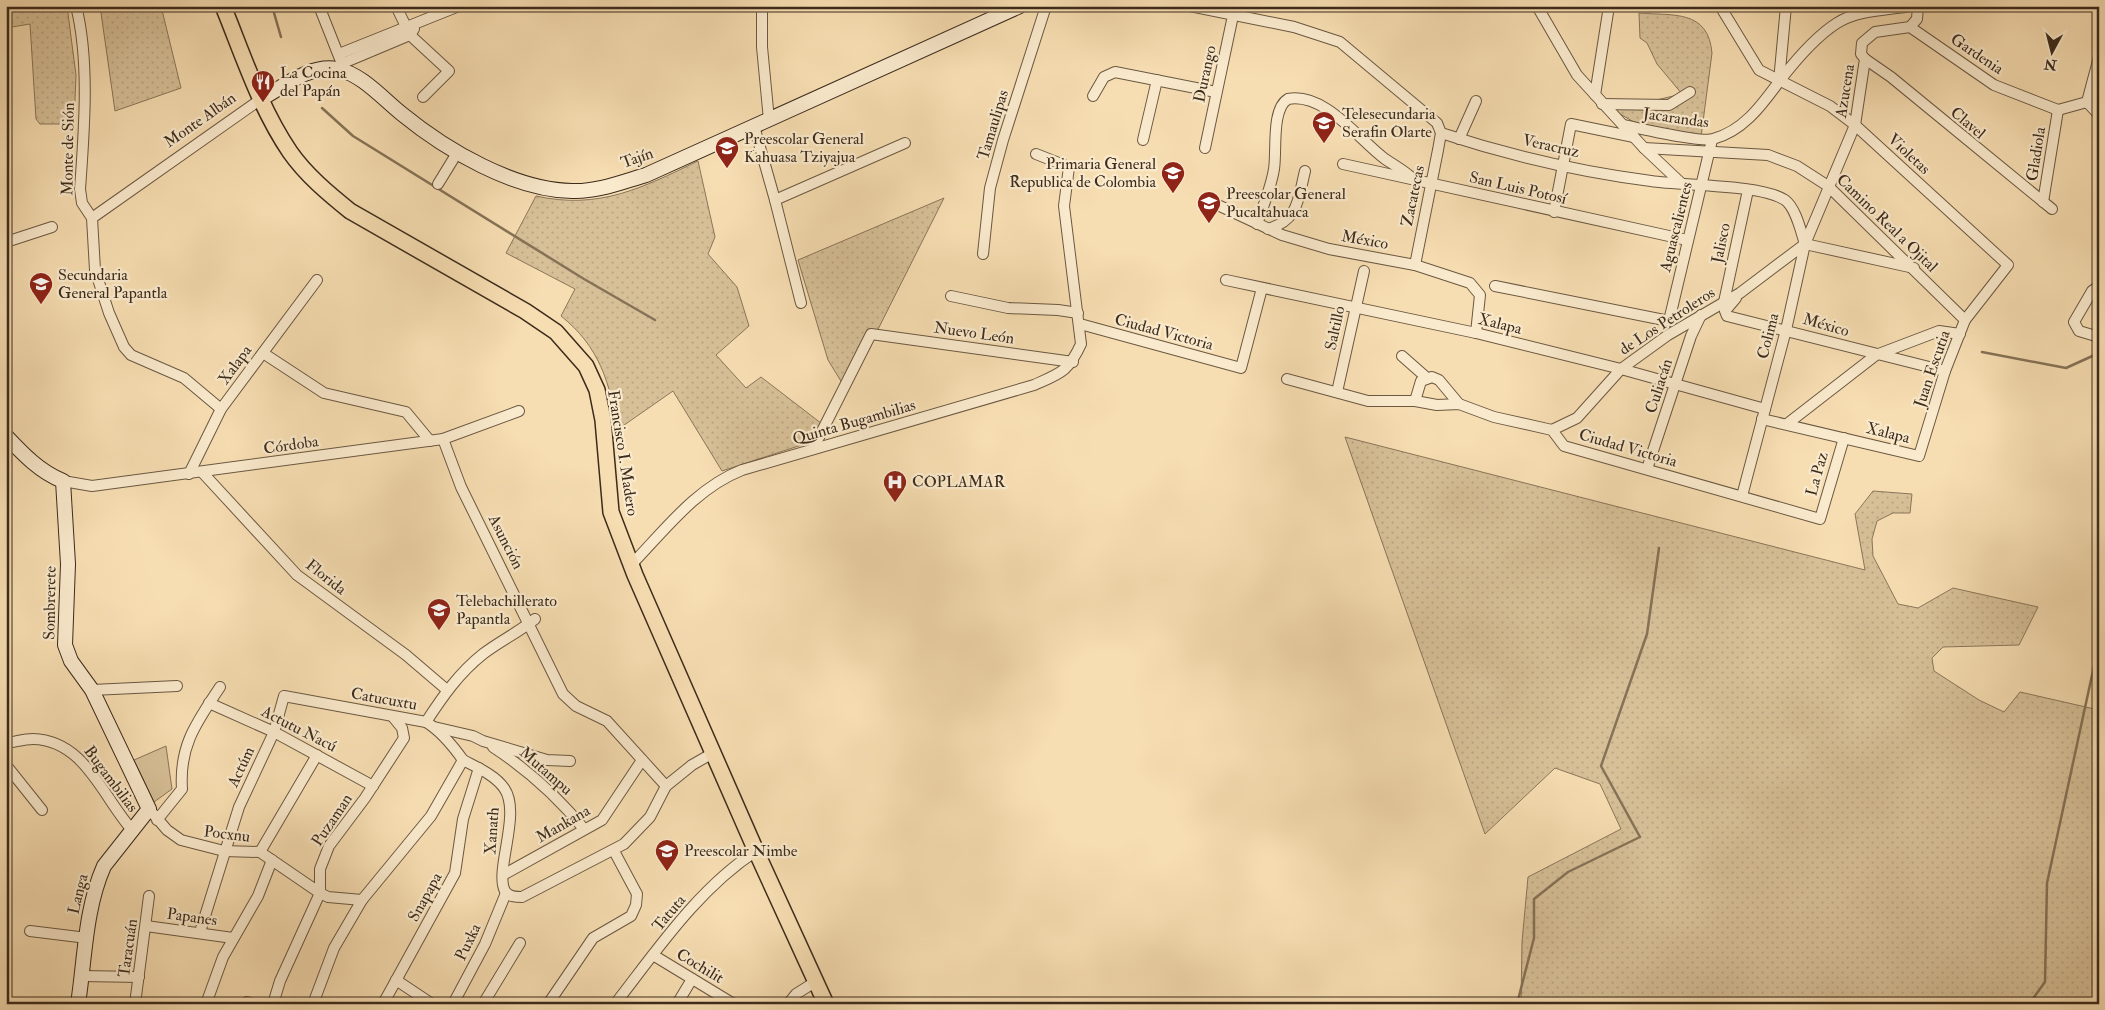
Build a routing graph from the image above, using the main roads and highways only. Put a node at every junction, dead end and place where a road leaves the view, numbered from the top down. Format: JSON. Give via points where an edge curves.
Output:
{"nodes":[{"id":1,"x":223,"y":6,"type":"edge"},
{"id":2,"x":1020,"y":6,"type":"edge"},
{"id":3,"x":339,"y":67,"type":"joint"},
{"id":4,"x":261,"y":99,"type":"junction"},
{"id":5,"x":6,"y":436,"type":"edge"},
{"id":6,"x":153,"y":815,"type":"joint"},
{"id":7,"x":78,"y":1004,"type":"edge"},
{"id":8,"x":826,"y":1004,"type":"edge"}],
"edges":[{"from":1,"to":4,"type":"main road","name":"Francisco I. Madero"},
{"from":2,"to":3,"type":"main road","name":"Tajín","via":[[646,175],[593,190],[549,189],[457,154]]},
{"from":3,"to":4,"type":"main road","name":"Monte Albán","via":[[316,69]]},
{"from":4,"to":8,"type":"main road","name":"Francisco I. Madero","via":[[292,154],[329,195],[350,211],[556,332],[586,366],[597,390],[603,420],[612,512],[713,753]]},
{"from":5,"to":6,"type":"main road","name":"Sombrerete","via":[[50,476],[64,481],[68,564],[65,645],[71,661],[92,690]]},
{"from":6,"to":7,"type":"main road","name":"Langa","via":[[133,831],[104,866],[89,918]]}]}
